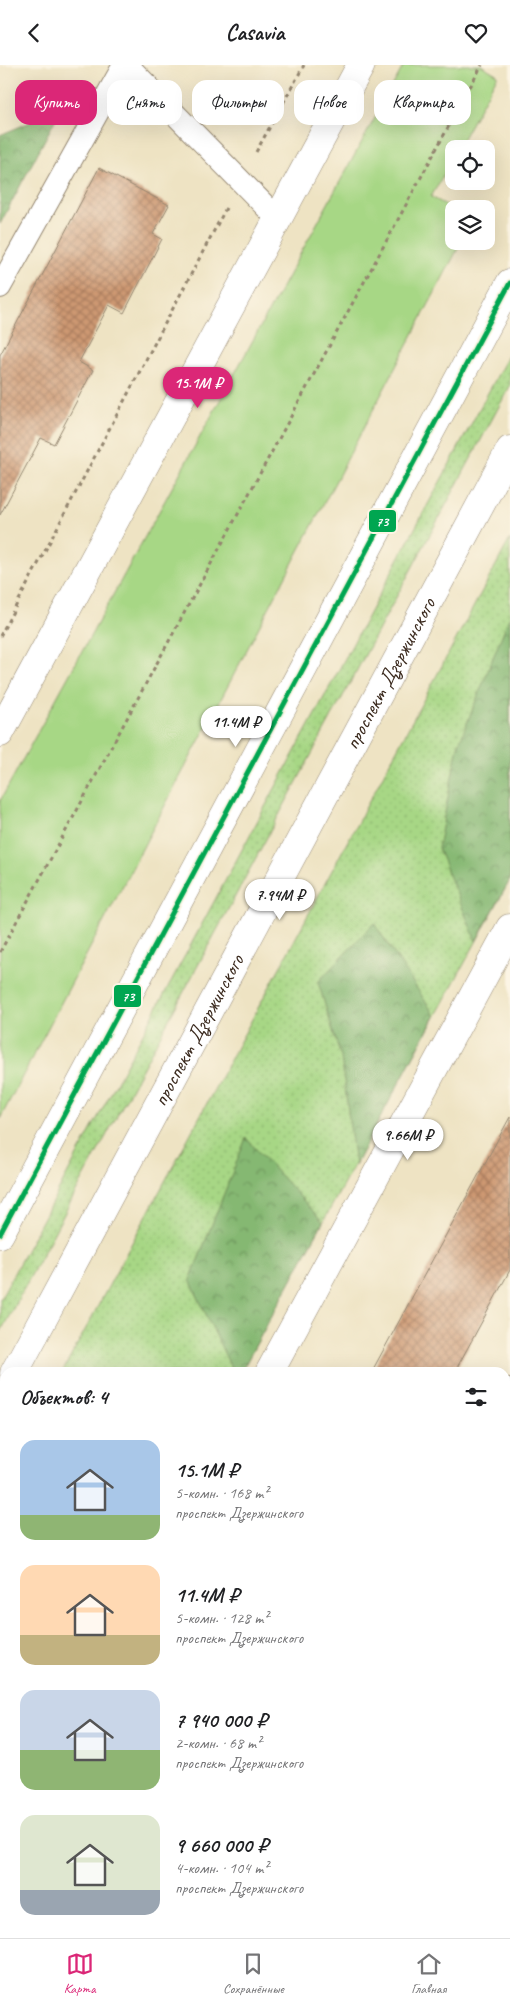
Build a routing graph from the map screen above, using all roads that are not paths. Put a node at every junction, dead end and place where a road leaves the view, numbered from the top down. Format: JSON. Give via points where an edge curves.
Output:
{"nodes":[{"id":1,"x":125,"y":65,"type":"edge"},
{"id":2,"x":361,"y":65,"type":"edge"},
{"id":3,"x":277,"y":218,"type":"junction"},
{"id":4,"x":510,"y":283,"type":"edge"},
{"id":5,"x":0,"y":287,"type":"edge"},
{"id":6,"x":510,"y":450,"type":"edge"},
{"id":7,"x":0,"y":733,"type":"edge"},
{"id":8,"x":510,"y":929,"type":"edge"},
{"id":9,"x":0,"y":1234,"type":"edge"},
{"id":10,"x":17,"y":1367,"type":"edge"},
{"id":11,"x":272,"y":1367,"type":"edge"}],
"edges":[{"from":1,"to":3,"type":"lane"},
{"from":1,"to":5,"type":"lane"},
{"from":2,"to":3,"type":"main road"},
{"from":3,"to":7,"type":"main road"},
{"from":4,"to":9,"type":"main road"},
{"from":6,"to":10,"type":"main road","name":"проспект Дзержинского"},
{"from":8,"to":11,"type":"main road"}]}
